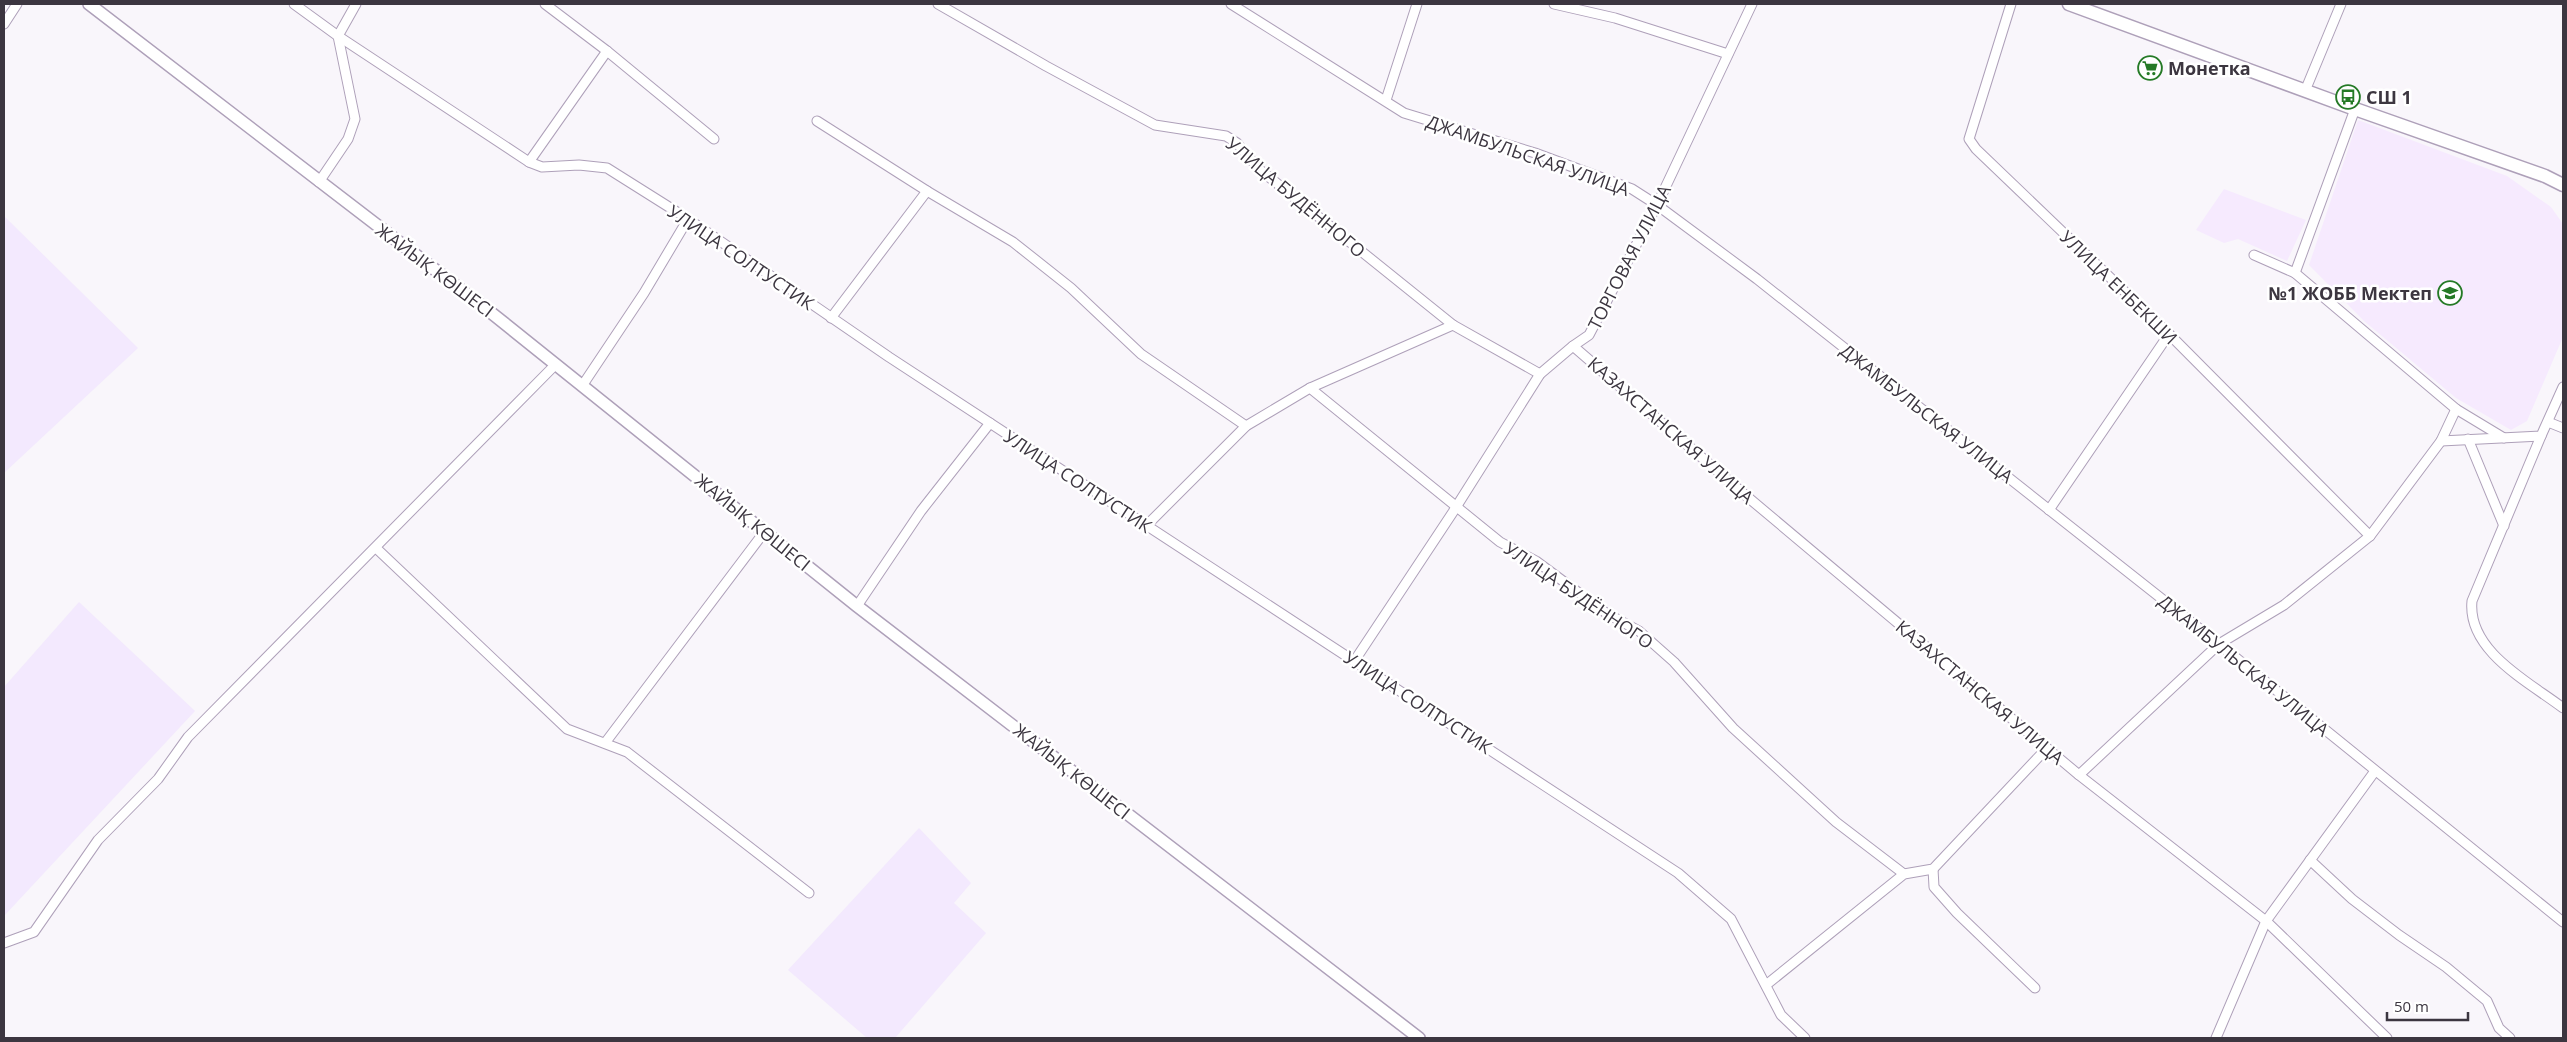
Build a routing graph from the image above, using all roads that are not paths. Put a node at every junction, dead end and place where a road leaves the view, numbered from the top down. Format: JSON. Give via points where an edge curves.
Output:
{"nodes":[{"id":1,"x":17,"y":4,"type":"edge"},
{"id":2,"x":88,"y":4,"type":"edge"},
{"id":3,"x":294,"y":4,"type":"edge"},
{"id":4,"x":356,"y":4,"type":"edge"},
{"id":5,"x":545,"y":4,"type":"edge"},
{"id":6,"x":938,"y":4,"type":"edge"},
{"id":7,"x":1231,"y":4,"type":"edge"},
{"id":8,"x":1417,"y":4,"type":"edge"},
{"id":9,"x":1554,"y":4,"type":"edge"},
{"id":10,"x":1752,"y":4,"type":"edge"},
{"id":11,"x":2011,"y":4,"type":"edge"},
{"id":12,"x":2069,"y":4,"type":"edge"},
{"id":13,"x":2341,"y":4,"type":"edge"},
{"id":14,"x":4,"y":24,"type":"edge"},
{"id":15,"x":338,"y":36,"type":"junction"},
{"id":16,"x":607,"y":51,"type":"junction"},
{"id":17,"x":1728,"y":54,"type":"junction"},
{"id":18,"x":2305,"y":91,"type":"junction"},
{"id":19,"x":1386,"y":100,"type":"junction"},
{"id":20,"x":2355,"y":109,"type":"junction"},
{"id":21,"x":817,"y":121,"type":"dead end"},
{"id":22,"x":714,"y":139,"type":"dead end"},
{"id":23,"x":529,"y":162,"type":"junction"},
{"id":24,"x":319,"y":182,"type":"junction"},
{"id":25,"x":2563,"y":185,"type":"edge"},
{"id":26,"x":926,"y":191,"type":"junction"},
{"id":27,"x":1657,"y":205,"type":"junction"},
{"id":28,"x":688,"y":219,"type":"junction"},
{"id":29,"x":2254,"y":255,"type":"dead end"},
{"id":30,"x":2295,"y":273,"type":"junction"},
{"id":31,"x":830,"y":318,"type":"junction"},
{"id":32,"x":1453,"y":325,"type":"junction"},
{"id":33,"x":2168,"y":334,"type":"junction"},
{"id":34,"x":1573,"y":346,"type":"junction"},
{"id":35,"x":556,"y":364,"type":"junction"},
{"id":36,"x":1540,"y":374,"type":"junction"},
{"id":37,"x":582,"y":386,"type":"junction"},
{"id":38,"x":2563,"y":387,"type":"edge"},
{"id":39,"x":1310,"y":388,"type":"junction"},
{"id":40,"x":2456,"y":409,"type":"junction"},
{"id":41,"x":2548,"y":422,"type":"junction"},
{"id":42,"x":990,"y":423,"type":"junction"},
{"id":43,"x":1246,"y":426,"type":"junction"},
{"id":44,"x":2563,"y":428,"type":"edge"},
{"id":45,"x":2541,"y":436,"type":"junction"},
{"id":46,"x":2504,"y":438,"type":"junction"},
{"id":47,"x":2468,"y":440,"type":"junction"},
{"id":48,"x":2441,"y":441,"type":"junction"},
{"id":49,"x":1456,"y":507,"type":"junction"},
{"id":50,"x":2049,"y":510,"type":"junction"},
{"id":51,"x":1147,"y":525,"type":"junction"},
{"id":52,"x":2504,"y":526,"type":"junction"},
{"id":53,"x":765,"y":531,"type":"junction"},
{"id":54,"x":2370,"y":536,"type":"junction"},
{"id":55,"x":376,"y":548,"type":"junction"},
{"id":56,"x":857,"y":606,"type":"junction"},
{"id":57,"x":2219,"y":644,"type":"junction"},
{"id":58,"x":1355,"y":660,"type":"junction"},
{"id":59,"x":2563,"y":708,"type":"edge"},
{"id":60,"x":605,"y":742,"type":"junction"},
{"id":61,"x":2047,"y":748,"type":"junction"},
{"id":62,"x":2375,"y":771,"type":"junction"},
{"id":63,"x":2079,"y":775,"type":"junction"},
{"id":64,"x":2310,"y":860,"type":"junction"},
{"id":65,"x":1933,"y":869,"type":"junction"},
{"id":66,"x":1904,"y":874,"type":"junction"},
{"id":67,"x":809,"y":893,"type":"dead end"},
{"id":68,"x":2266,"y":921,"type":"junction"},
{"id":69,"x":2563,"y":922,"type":"edge"},
{"id":70,"x":4,"y":943,"type":"edge"},
{"id":71,"x":1766,"y":985,"type":"junction"},
{"id":72,"x":2035,"y":988,"type":"dead end"},
{"id":73,"x":1418,"y":1038,"type":"edge"},
{"id":74,"x":1805,"y":1038,"type":"edge"},
{"id":75,"x":2216,"y":1038,"type":"edge"},
{"id":76,"x":2387,"y":1038,"type":"edge"},
{"id":77,"x":2510,"y":1038,"type":"edge"}],
"edges":[{"from":1,"to":14,"type":"street"},
{"from":2,"to":24,"type":"street","name":"ЖАЙЫҚ КӨШЕСІ"},
{"from":3,"to":15,"type":"street","name":"УЛИЦА СОЛТУСТИК"},
{"from":4,"to":15,"type":"street"},
{"from":5,"to":16,"type":"street"},
{"from":6,"to":32,"type":"street","name":"УЛИЦА БУДЁННОГО","via":[[1155,125],[1226,136],[1237,143],[1259,169]]},
{"from":7,"to":19,"type":"street","name":"ДЖАМБУЛЬСКАЯ УЛИЦА"},
{"from":8,"to":19,"type":"street"},
{"from":9,"to":17,"type":"street","via":[[1615,18]]},
{"from":10,"to":17,"type":"street","name":"ТОРГОВАЯ УЛИЦА"},
{"from":11,"to":33,"type":"street","name":"УЛИЦА ЕНБЕКШИ","via":[[1969,139]]},
{"from":12,"to":18,"type":"main road"},
{"from":13,"to":18,"type":"street"},
{"from":15,"to":23,"type":"street","name":"УЛИЦА СОЛТУСТИК"},
{"from":15,"to":24,"type":"street","via":[[355,119],[348,139]]},
{"from":16,"to":22,"type":"street"},
{"from":16,"to":23,"type":"street"},
{"from":17,"to":27,"type":"street","name":"ТОРГОВАЯ УЛИЦА"},
{"from":18,"to":20,"type":"main road"},
{"from":19,"to":27,"type":"street","name":"ДЖАМБУЛЬСКАЯ УЛИЦА","via":[[1404,113],[1535,153],[1632,189]]},
{"from":20,"to":25,"type":"main road"},
{"from":20,"to":30,"type":"street"},
{"from":21,"to":26,"type":"street"},
{"from":23,"to":28,"type":"street","name":"УЛИЦА СОЛТУСТИК","via":[[542,167],[579,165],[607,168]]},
{"from":24,"to":35,"type":"street","name":"ЖАЙЫҚ КӨШЕСІ"},
{"from":26,"to":31,"type":"street"},
{"from":26,"to":43,"type":"street","via":[[1013,242],[1071,288],[1141,354]]},
{"from":27,"to":34,"type":"street","name":"ТОРГОВАЯ УЛИЦА","via":[[1589,335]]},
{"from":27,"to":50,"type":"street","name":"ДЖАМБУЛЬСКАЯ УЛИЦА","via":[[1757,279]]},
{"from":28,"to":31,"type":"street","name":"УЛИЦА СОЛТУСТИК"},
{"from":28,"to":37,"type":"street","via":[[644,293]]},
{"from":29,"to":30,"type":"street"},
{"from":30,"to":40,"type":"street"},
{"from":31,"to":42,"type":"street","name":"УЛИЦА СОЛТУСТИК"},
{"from":32,"to":36,"type":"street","name":"УЛИЦА БУДЁННОГО"},
{"from":32,"to":39,"type":"street"},
{"from":33,"to":50,"type":"street"},
{"from":33,"to":54,"type":"street","name":"УЛИЦА ЕНБЕКШИ"},
{"from":34,"to":36,"type":"street","name":"ТОРГОВАЯ УЛИЦА"},
{"from":34,"to":61,"type":"street","name":"КАЗАХСТАНСКАЯ УЛИЦА"},
{"from":35,"to":37,"type":"street","name":"ЖАЙЫҚ КӨШЕСІ"},
{"from":35,"to":55,"type":"street"},
{"from":36,"to":49,"type":"street","name":"ТОРГОВАЯ УЛИЦА"},
{"from":37,"to":53,"type":"street","name":"ЖАЙЫҚ КӨШЕСІ"},
{"from":38,"to":41,"type":"street"},
{"from":39,"to":43,"type":"street"},
{"from":39,"to":49,"type":"street","name":"УЛИЦА БУДЁННОГО"},
{"from":40,"to":46,"type":"street"},
{"from":40,"to":48,"type":"street"},
{"from":41,"to":44,"type":"street"},
{"from":41,"to":45,"type":"street"},
{"from":42,"to":51,"type":"street","name":"УЛИЦА СОЛТУСТИК"},
{"from":42,"to":56,"type":"street","via":[[921,511]]},
{"from":43,"to":51,"type":"street"},
{"from":45,"to":46,"type":"street"},
{"from":45,"to":52,"type":"street"},
{"from":46,"to":47,"type":"street"},
{"from":47,"to":48,"type":"street"},
{"from":47,"to":52,"type":"street"},
{"from":48,"to":54,"type":"street"},
{"from":49,"to":58,"type":"street","name":"ТОРГОВАЯ УЛИЦА"},
{"from":49,"to":66,"type":"street","name":"УЛИЦА БУДЁННОГО","via":[[1500,542],[1536,562],[1606,613],[1639,631],[1674,662],[1732,728],[1836,822]]},
{"from":50,"to":57,"type":"street","name":"ДЖАМБУЛЬСКАЯ УЛИЦА"},
{"from":51,"to":58,"type":"street","name":"УЛИЦА СОЛТУСТИК"},
{"from":52,"to":59,"type":"street","via":[[2472,601],[2475,629],[2492,654]]},
{"from":53,"to":56,"type":"street","name":"ЖАЙЫҚ КӨШЕСІ"},
{"from":53,"to":60,"type":"street"},
{"from":54,"to":57,"type":"street","via":[[2284,605]]},
{"from":55,"to":60,"type":"street","via":[[566,729]]},
{"from":55,"to":70,"type":"street","via":[[188,737],[158,779],[98,840],[34,932]]},
{"from":56,"to":73,"type":"street","name":"ЖАЙЫҚ КӨШЕСІ"},
{"from":57,"to":62,"type":"street","name":"ДЖАМБУЛЬСКАЯ УЛИЦА"},
{"from":57,"to":63,"type":"street"},
{"from":58,"to":71,"type":"street","name":"УЛИЦА СОЛТУСТИК","via":[[1678,873],[1731,918]]},
{"from":60,"to":67,"type":"street","via":[[627,752]]},
{"from":61,"to":63,"type":"street","name":"КАЗАХСТАНСКАЯ УЛИЦА"},
{"from":61,"to":65,"type":"street"},
{"from":62,"to":64,"type":"street"},
{"from":62,"to":69,"type":"street","name":"ДЖАМБУЛЬСКАЯ УЛИЦА"},
{"from":63,"to":68,"type":"street","name":"КАЗАХСТАНСКАЯ УЛИЦА"},
{"from":64,"to":68,"type":"street"},
{"from":64,"to":77,"type":"street","via":[[2352,899],[2446,967],[2486,1001],[2499,1028]]},
{"from":65,"to":66,"type":"street"},
{"from":65,"to":72,"type":"street","via":[[1934,887]]},
{"from":66,"to":71,"type":"street"},
{"from":68,"to":75,"type":"street"},
{"from":68,"to":76,"type":"street","name":"КАЗАХСТАНСКАЯ УЛИЦА"},
{"from":71,"to":74,"type":"street","name":"УЛИЦА СОЛТУСТИК","via":[[1782,1015]]}]}
